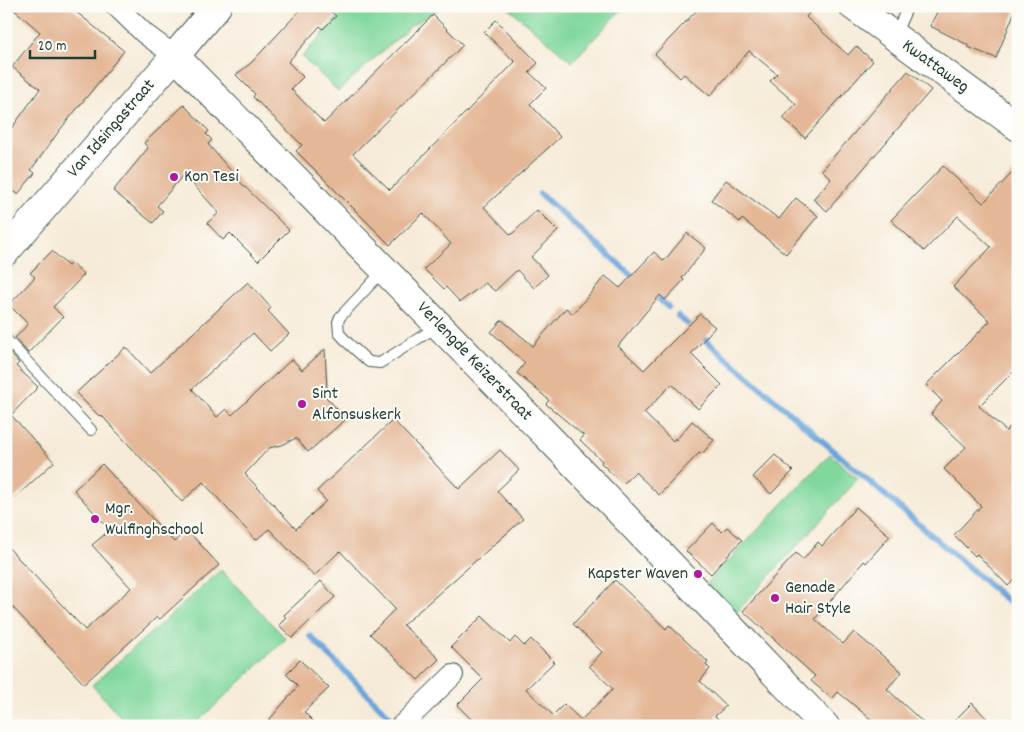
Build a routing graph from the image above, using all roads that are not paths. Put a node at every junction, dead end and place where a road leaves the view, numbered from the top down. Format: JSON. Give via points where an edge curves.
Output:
{"nodes":[{"id":1,"x":116,"y":6,"type":"edge"},
{"id":2,"x":218,"y":6,"type":"edge"},
{"id":3,"x":853,"y":6,"type":"edge"},
{"id":4,"x":908,"y":6,"type":"edge"},
{"id":5,"x":894,"y":37,"type":"junction"},
{"id":6,"x":175,"y":56,"type":"junction"},
{"id":7,"x":1018,"y":127,"type":"edge"},
{"id":8,"x":6,"y":251,"type":"edge"},
{"id":9,"x":384,"y":270,"type":"junction"},
{"id":10,"x":439,"y":326,"type":"junction"},
{"id":11,"x":6,"y":339,"type":"edge"},
{"id":12,"x":91,"y":430,"type":"dead end"},
{"id":13,"x":453,"y":675,"type":"dead end"},
{"id":14,"x":401,"y":726,"type":"edge"},
{"id":15,"x":825,"y":726,"type":"edge"}],
"edges":[{"from":1,"to":6,"type":"street","name":"Verlengde Keizerstraat","via":[[144,34]]},
{"from":2,"to":6,"type":"main road","name":"Van Idsingastraat"},
{"from":3,"to":5,"type":"main road","name":"Kwattaweg"},
{"from":4,"to":5,"type":"lane"},
{"from":5,"to":7,"type":"main road","name":"Kwattaweg"},
{"from":6,"to":8,"type":"main road","name":"Van Idsingastraat"},
{"from":6,"to":9,"type":"main road","name":"Verlengde Keizerstraat"},
{"from":9,"to":10,"type":"main road","name":"Verlengde Keizerstraat"},
{"from":9,"to":10,"type":"lane","via":[[340,317],[340,333],[348,342],[369,362],[380,363]]},
{"from":10,"to":15,"type":"main road","name":"Verlengde Keizerstraat"},
{"from":11,"to":12,"type":"lane"},
{"from":13,"to":14,"type":"street"}]}
